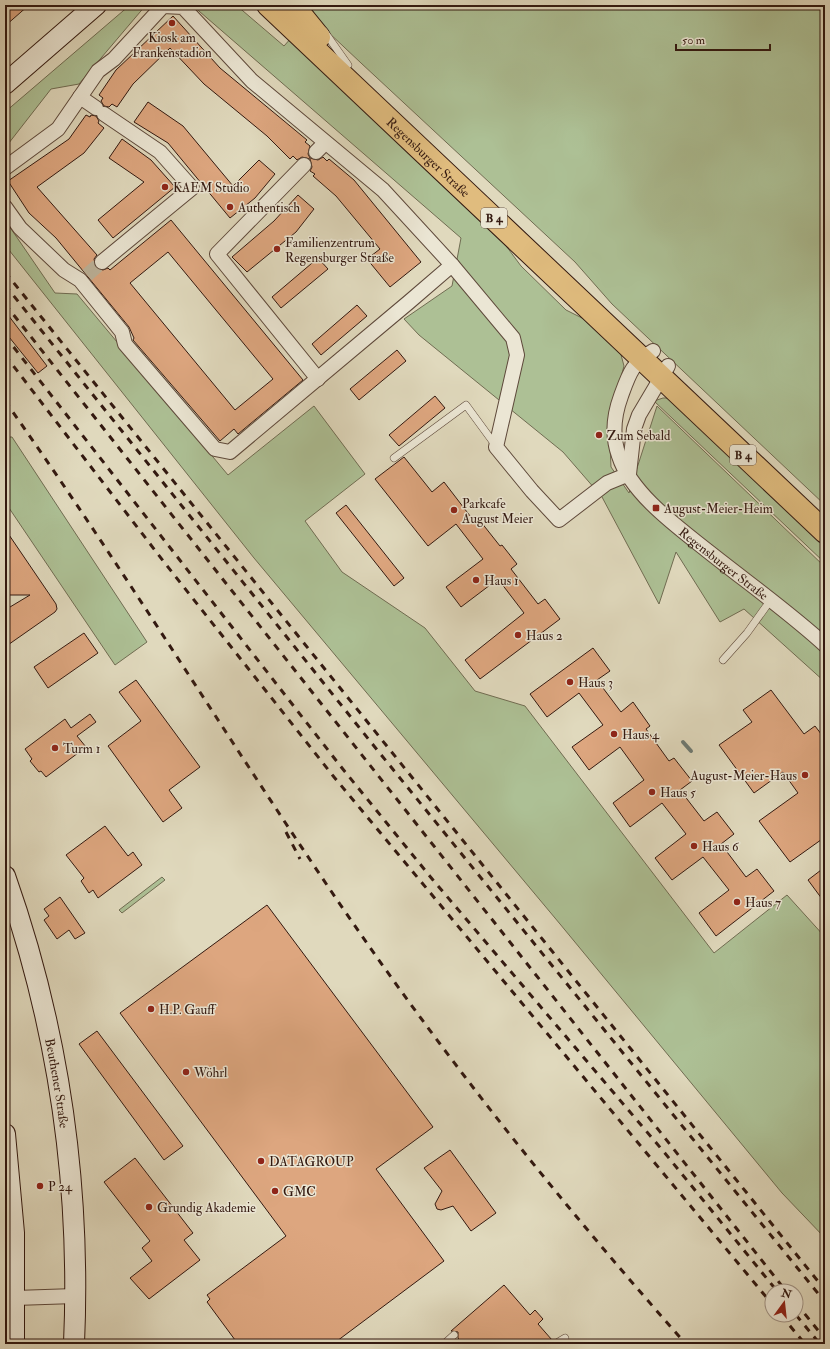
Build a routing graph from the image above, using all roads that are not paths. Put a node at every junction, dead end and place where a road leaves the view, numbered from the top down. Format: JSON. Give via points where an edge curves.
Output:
{"nodes":[{"id":1,"x":96,"y":5,"type":"edge"},
{"id":2,"x":268,"y":5,"type":"edge"},
{"id":3,"x":293,"y":5,"type":"edge"},
{"id":4,"x":319,"y":23,"type":"dead end"},
{"id":5,"x":348,"y":65,"type":"junction"},
{"id":6,"x":5,"y":84,"type":"edge"},
{"id":7,"x":80,"y":97,"type":"junction"},
{"id":8,"x":304,"y":165,"type":"dead end"},
{"id":9,"x":5,"y":168,"type":"edge"},
{"id":10,"x":5,"y":207,"type":"edge"},
{"id":11,"x":102,"y":262,"type":"tunnel mouth"},
{"id":12,"x":452,"y":265,"type":"junction"},
{"id":13,"x":656,"y":363,"type":"junction"},
{"id":14,"x":318,"y":379,"type":"junction"},
{"id":15,"x":496,"y":447,"type":"junction"},
{"id":16,"x":394,"y":458,"type":"dead end"},
{"id":17,"x":629,"y":474,"type":"junction"},
{"id":18,"x":825,"y":513,"type":"edge"},
{"id":19,"x":825,"y":532,"type":"edge"},
{"id":20,"x":770,"y":601,"type":"junction"},
{"id":21,"x":825,"y":645,"type":"edge"},
{"id":22,"x":723,"y":660,"type":"dead end"},
{"id":23,"x":5,"y":876,"type":"edge"},
{"id":24,"x":5,"y":1134,"type":"edge"},
{"id":25,"x":75,"y":1296,"type":"junction"},
{"id":26,"x":15,"y":1298,"type":"junction"},
{"id":27,"x":454,"y":1335,"type":"dead end"},
{"id":28,"x":565,"y":1338,"type":"dead end"},
{"id":29,"x":14,"y":1344,"type":"edge"},
{"id":30,"x":74,"y":1344,"type":"edge"},
{"id":31,"x":444,"y":1344,"type":"edge"},
{"id":32,"x":555,"y":1344,"type":"edge"}],
"edges":[{"from":1,"to":6,"type":"main road"},
{"from":2,"to":13,"type":"main road","name":"Regensburger Straße","number":"B 4"},
{"from":3,"to":5,"type":"main road","number":"B 4","via":[[315,34]]},
{"from":4,"to":5,"type":"lane"},
{"from":5,"to":13,"type":"main road","number":"B 4"},
{"from":7,"to":9,"type":"street","via":[[58,129]]},
{"from":7,"to":11,"type":"street","via":[[160,152],[192,188]]},
{"from":7,"to":12,"type":"street","via":[[98,71],[114,59],[163,6],[183,7],[252,81],[320,147],[383,190]]},
{"from":8,"to":14,"type":"street","via":[[217,254]]},
{"from":10,"to":14,"type":"street","via":[[20,228],[64,270],[84,278],[122,332],[125,344],[215,449],[230,452]]},
{"from":12,"to":14,"type":"street"},
{"from":12,"to":15,"type":"street","via":[[513,338],[517,355]]},
{"from":13,"to":17,"type":"street","via":[[634,429]]},
{"from":13,"to":17,"type":"street","name":"Regensburger Straße","via":[[635,364],[628,376],[615,416],[619,456]]},
{"from":13,"to":18,"type":"main road","number":"B 4"},
{"from":13,"to":19,"type":"main road","name":"Regensburger Straße","number":"B 4"},
{"from":15,"to":16,"type":"lane","via":[[466,405]]},
{"from":15,"to":17,"type":"street","via":[[559,520],[607,483]]},
{"from":17,"to":20,"type":"street","name":"Regensburger Straße","via":[[656,508]]},
{"from":20,"to":21,"type":"street","name":"Regensburger Straße"},
{"from":20,"to":22,"type":"lane"},
{"from":23,"to":25,"type":"main road","name":"Beuthener Straße","via":[[36,976],[58,1079],[71,1184]]},
{"from":24,"to":26,"type":"main road","via":[[13,1215]]},
{"from":25,"to":26,"type":"street"},
{"from":25,"to":30,"type":"main road","name":"Beuthener Straße"},
{"from":26,"to":29,"type":"main road"},
{"from":27,"to":31,"type":"lane"},
{"from":28,"to":32,"type":"lane"}]}
